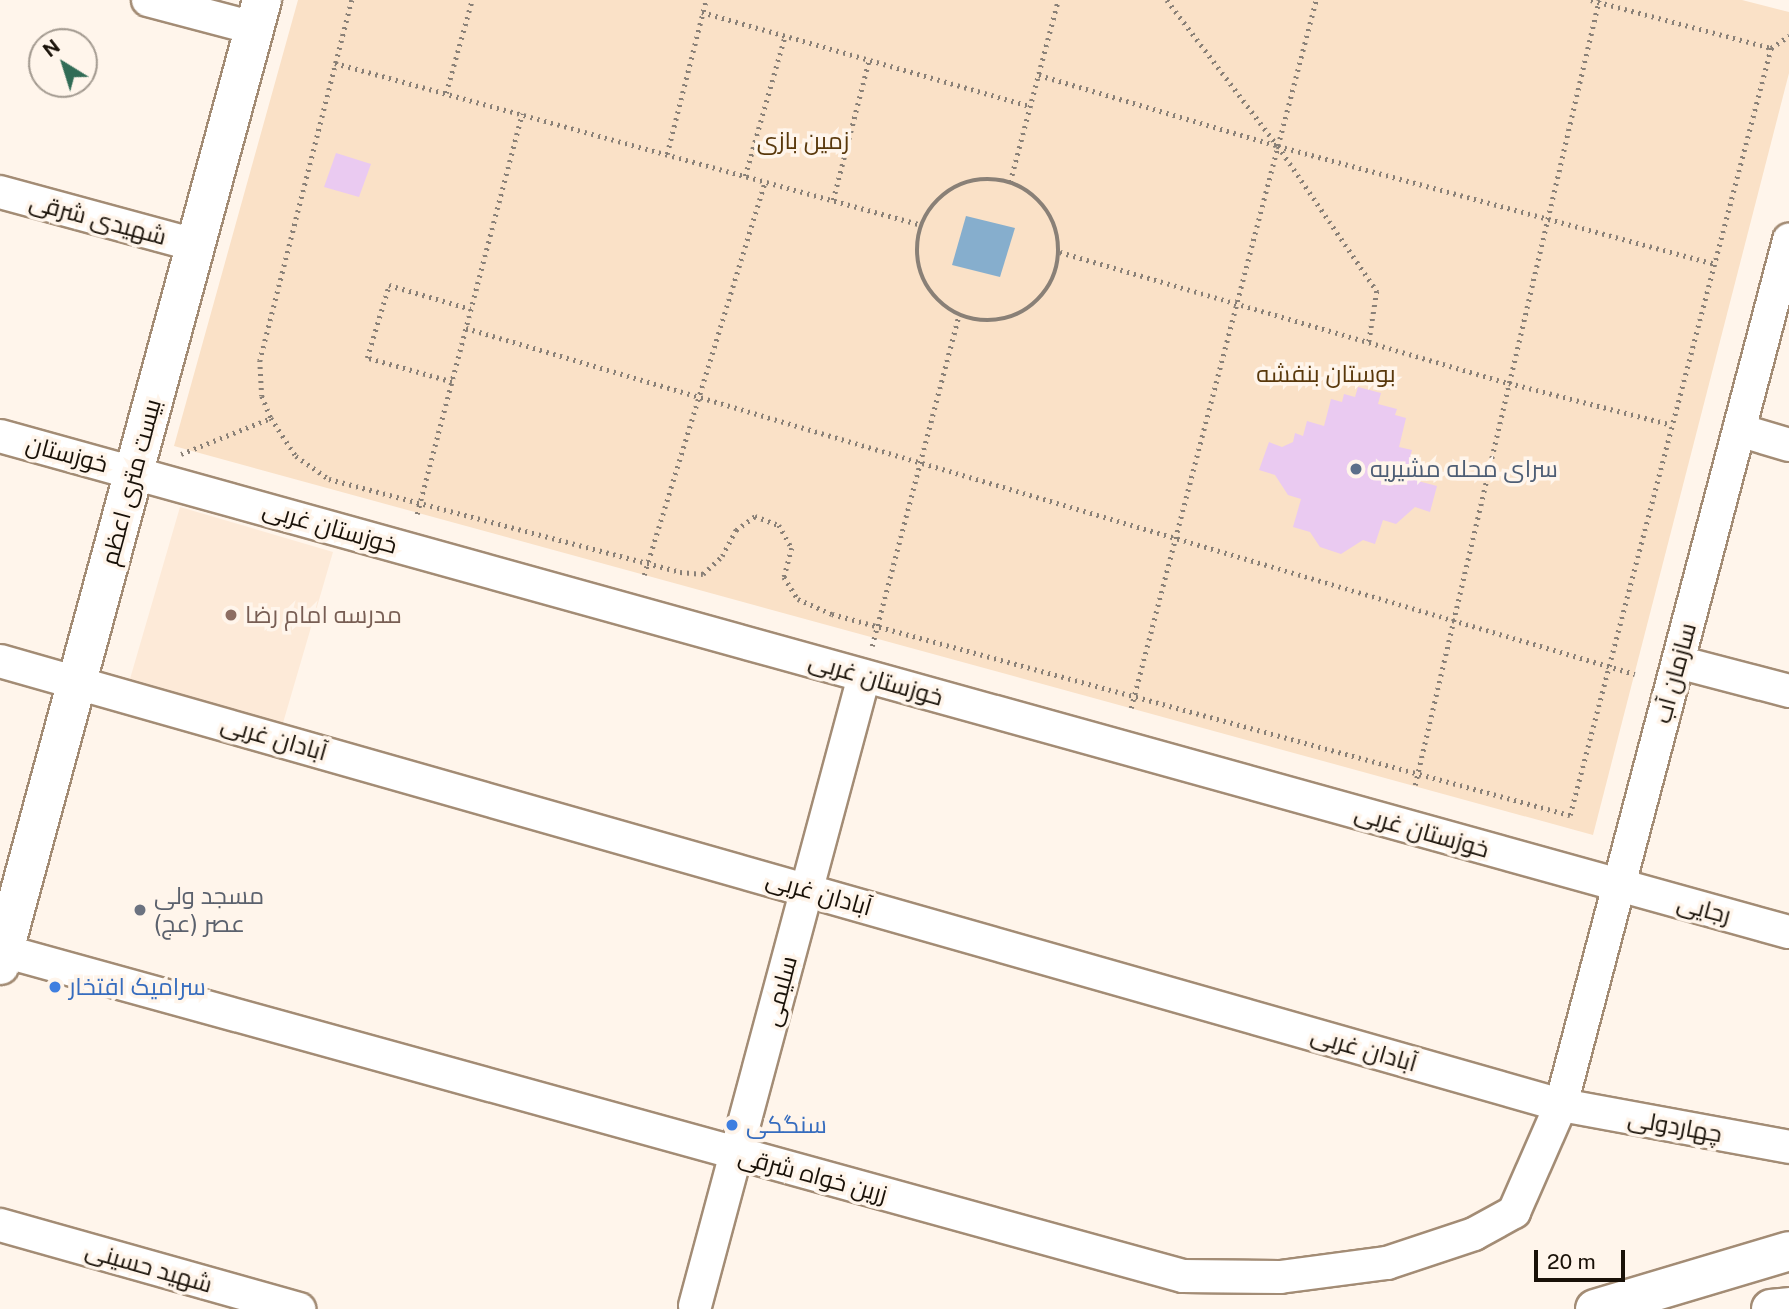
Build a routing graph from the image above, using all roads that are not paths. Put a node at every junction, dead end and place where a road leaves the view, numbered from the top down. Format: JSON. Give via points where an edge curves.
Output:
{"nodes":[{"id":1,"x":148,"y":0,"type":"edge"},
{"id":2,"x":258,"y":14,"type":"edge"},
{"id":3,"x":0,"y":192,"type":"edge"},
{"id":4,"x":1789,"y":240,"type":"edge"},
{"id":5,"x":195,"y":245,"type":"junction"},
{"id":6,"x":1739,"y":430,"type":"junction"},
{"id":7,"x":0,"y":436,"type":"edge"},
{"id":8,"x":1789,"y":444,"type":"edge"},
{"id":9,"x":133,"y":473,"type":"junction"},
{"id":10,"x":0,"y":660,"type":"edge"},
{"id":11,"x":1678,"y":662,"type":"junction"},
{"id":12,"x":864,"y":676,"type":"junction"},
{"id":13,"x":77,"y":682,"type":"junction"},
{"id":14,"x":1789,"y":691,"type":"edge"},
{"id":15,"x":1619,"y":885,"type":"junction"},
{"id":16,"x":808,"y":890,"type":"junction"},
{"id":17,"x":1789,"y":932,"type":"edge"},
{"id":18,"x":1,"y":956,"type":"edge"},
{"id":19,"x":1561,"y":1105,"type":"junction"},
{"id":20,"x":1789,"y":1147,"type":"edge"},
{"id":21,"x":736,"y":1154,"type":"junction"},
{"id":22,"x":0,"y":1225,"type":"edge"},
{"id":23,"x":1789,"y":1251,"type":"edge"},
{"id":24,"x":695,"y":1306,"type":"dead end"},
{"id":25,"x":1789,"y":1307,"type":"edge"},
{"id":26,"x":299,"y":1309,"type":"edge"},
{"id":27,"x":1595,"y":1309,"type":"edge"},
{"id":28,"x":1771,"y":1309,"type":"edge"}],
"edges":[{"from":1,"to":2,"type":"street"},
{"from":2,"to":5,"type":"main road","name":"بیست متری اعظم"},
{"from":3,"to":5,"type":"street","name":"شهیدی شرقی"},
{"from":4,"to":6,"type":"street","name":"سازمان آب"},
{"from":5,"to":9,"type":"main road","name":"بیست متری اعظم"},
{"from":6,"to":8,"type":"street"},
{"from":6,"to":11,"type":"street","name":"سازمان آب"},
{"from":7,"to":9,"type":"street","name":"خوزستان"},
{"from":9,"to":12,"type":"street","name":"خوزستان غربی"},
{"from":9,"to":13,"type":"main road","name":"بیست متری اعظم"},
{"from":10,"to":13,"type":"street"},
{"from":11,"to":14,"type":"street"},
{"from":11,"to":15,"type":"street","name":"سازمان آب"},
{"from":12,"to":15,"type":"street","name":"خوزستان غربی"},
{"from":12,"to":16,"type":"street","name":"سلیمی"},
{"from":13,"to":16,"type":"street","name":"آبادان غربی"},
{"from":13,"to":18,"type":"main road","name":"بیست متری اعظم"},
{"from":15,"to":17,"type":"street","name":"رجایی"},
{"from":15,"to":19,"type":"street","name":"سازمان آب"},
{"from":16,"to":19,"type":"street","name":"آبادان غربی"},
{"from":16,"to":21,"type":"street","name":"سلیمی"},
{"from":18,"to":21,"type":"street","name":"زرین خواه شرقی"},
{"from":19,"to":20,"type":"street","name":"چهاردولی"},
{"from":19,"to":21,"type":"street","name":"زرین خواه شرقی","via":[[1514,1212],[1474,1234],[1387,1263],[1280,1277],[1183,1276]]},
{"from":21,"to":24,"type":"street","name":"سلیمی"},
{"from":22,"to":26,"type":"street","name":"شهید حسینی"},
{"from":23,"to":27,"type":"main road"},
{"from":25,"to":28,"type":"main road"}]}
